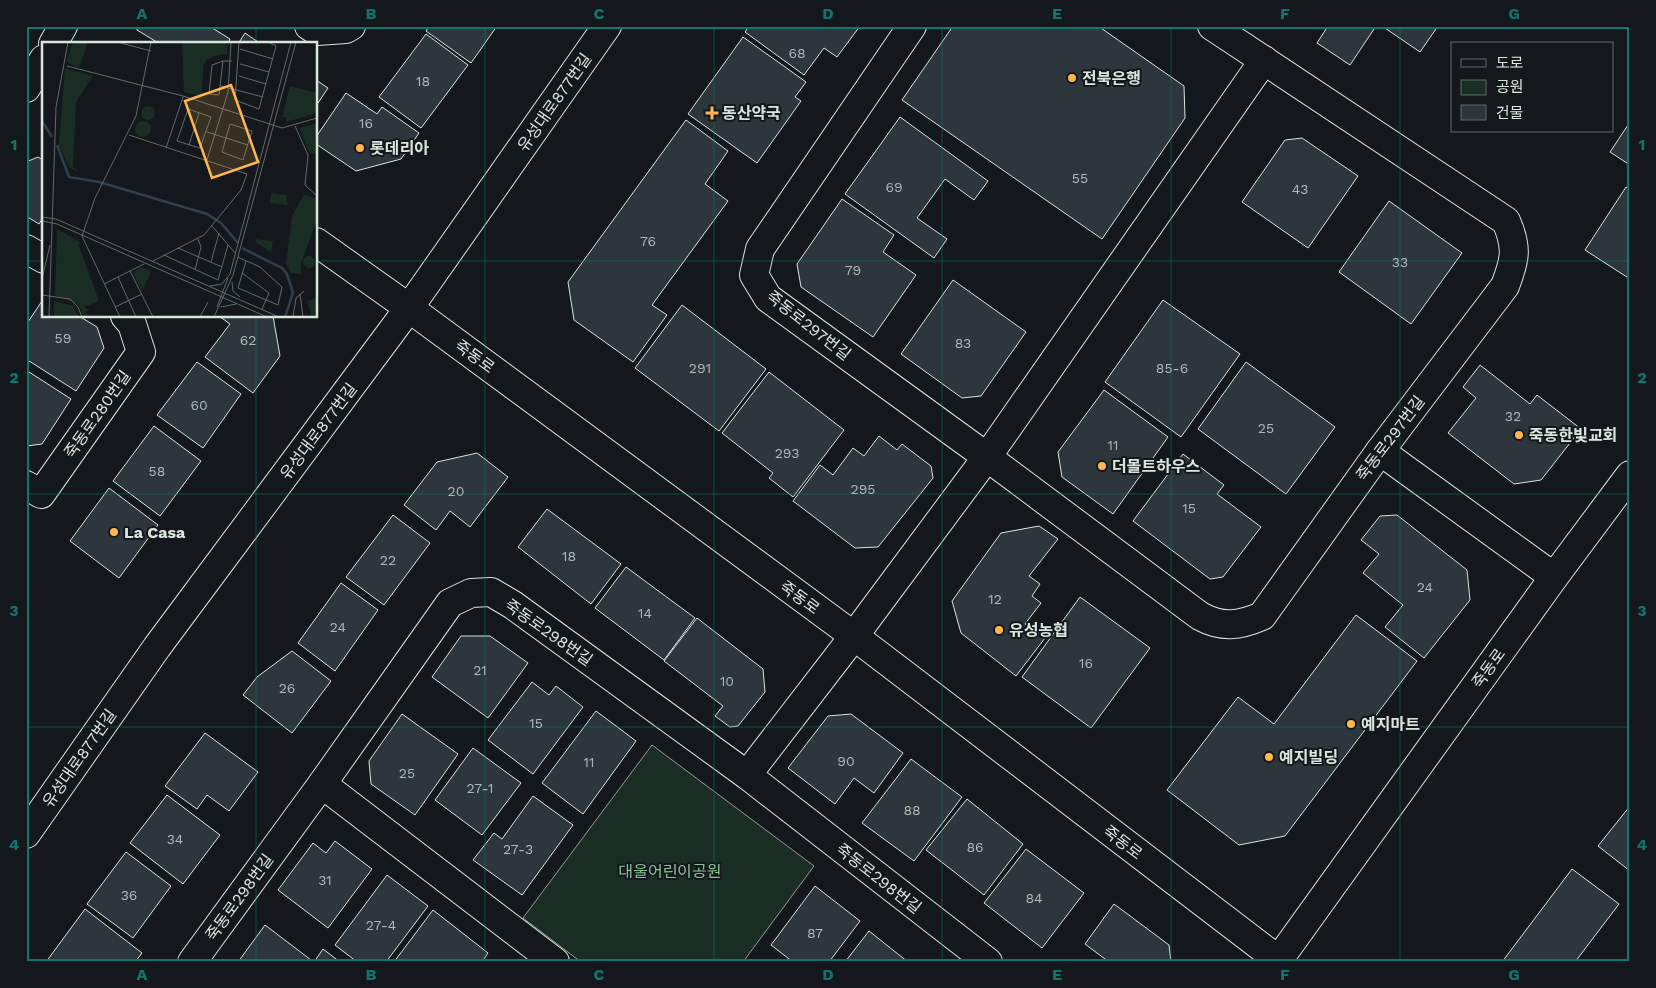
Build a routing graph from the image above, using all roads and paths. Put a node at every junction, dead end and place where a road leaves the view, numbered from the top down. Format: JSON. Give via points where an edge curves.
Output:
{"nodes":[{"id":1,"x":63,"y":26,"type":"edge"},
{"id":2,"x":309,"y":26,"type":"edge"},
{"id":3,"x":351,"y":26,"type":"edge"},
{"id":4,"x":607,"y":26,"type":"edge"},
{"id":5,"x":912,"y":26,"type":"edge"},
{"id":6,"x":1212,"y":26,"type":"edge"},
{"id":7,"x":52,"y":42,"type":"edge"},
{"id":8,"x":42,"y":56,"type":"edge"},
{"id":9,"x":1264,"y":60,"type":"junction"},
{"id":10,"x":26,"y":88,"type":"edge"},
{"id":11,"x":318,"y":243,"type":"edge"},
{"id":12,"x":26,"y":249,"type":"edge"},
{"id":13,"x":42,"y":259,"type":"edge"},
{"id":14,"x":409,"y":308,"type":"junction"},
{"id":15,"x":127,"y":318,"type":"edge"},
{"id":16,"x":1380,"y":451,"type":"junction"},
{"id":17,"x":987,"y":457,"type":"junction"},
{"id":18,"x":1630,"y":475,"type":"edge"},
{"id":19,"x":26,"y":485,"type":"edge"},
{"id":20,"x":1554,"y":577,"type":"junction"},
{"id":21,"x":854,"y":636,"type":"junction"},
{"id":22,"x":747,"y":775,"type":"junction"},
{"id":23,"x":322,"y":784,"type":"junction"},
{"id":24,"x":26,"y":834,"type":"edge"},
{"id":25,"x":1279,"y":961,"type":"edge"},
{"id":26,"x":192,"y":962,"type":"edge"},
{"id":27,"x":555,"y":962,"type":"edge"},
{"id":28,"x":988,"y":962,"type":"edge"}],
"edges":[{"from":1,"to":7,"type":"street"},
{"from":2,"to":3,"type":"street","via":[[317,31]]},
{"from":4,"to":14,"type":"street","name":"유성대로877번길"},
{"from":5,"to":17,"type":"street","name":"죽동로297번길","via":[[760,249],[754,275],[768,298]]},
{"from":6,"to":9,"type":"street","name":"죽동로297번길"},
{"from":8,"to":10,"type":"street"},
{"from":9,"to":16,"type":"street","name":"죽동로297번길","via":[[1506,221],[1513,236],[1514,262],[1505,286]]},
{"from":9,"to":17,"type":"street"},
{"from":11,"to":14,"type":"street","name":"죽동로"},
{"from":12,"to":13,"type":"street"},
{"from":14,"to":21,"type":"street","name":"죽동로"},
{"from":14,"to":24,"type":"street","name":"유성대로877번길","via":[[157,647]]},
{"from":15,"to":19,"type":"street","name":"죽동로280번길","via":[[132,324],[141,352],[41,494]]},
{"from":16,"to":17,"type":"street","name":"죽동로297번길","via":[[1262,616],[1246,623],[1223,624],[1200,616]]},
{"from":16,"to":20,"type":"street"},
{"from":17,"to":21,"type":"street"},
{"from":18,"to":20,"type":"street","name":"죽동로"},
{"from":20,"to":25,"type":"street","name":"죽동로"},
{"from":21,"to":22,"type":"street"},
{"from":21,"to":25,"type":"street","name":"죽동로"},
{"from":22,"to":23,"type":"street","name":"죽동로298번길","via":[[491,592],[471,593],[450,603]]},
{"from":22,"to":28,"type":"street","name":"죽동로298번길"},
{"from":23,"to":26,"type":"street","name":"죽동로298번길"},
{"from":23,"to":27,"type":"street"}]}
